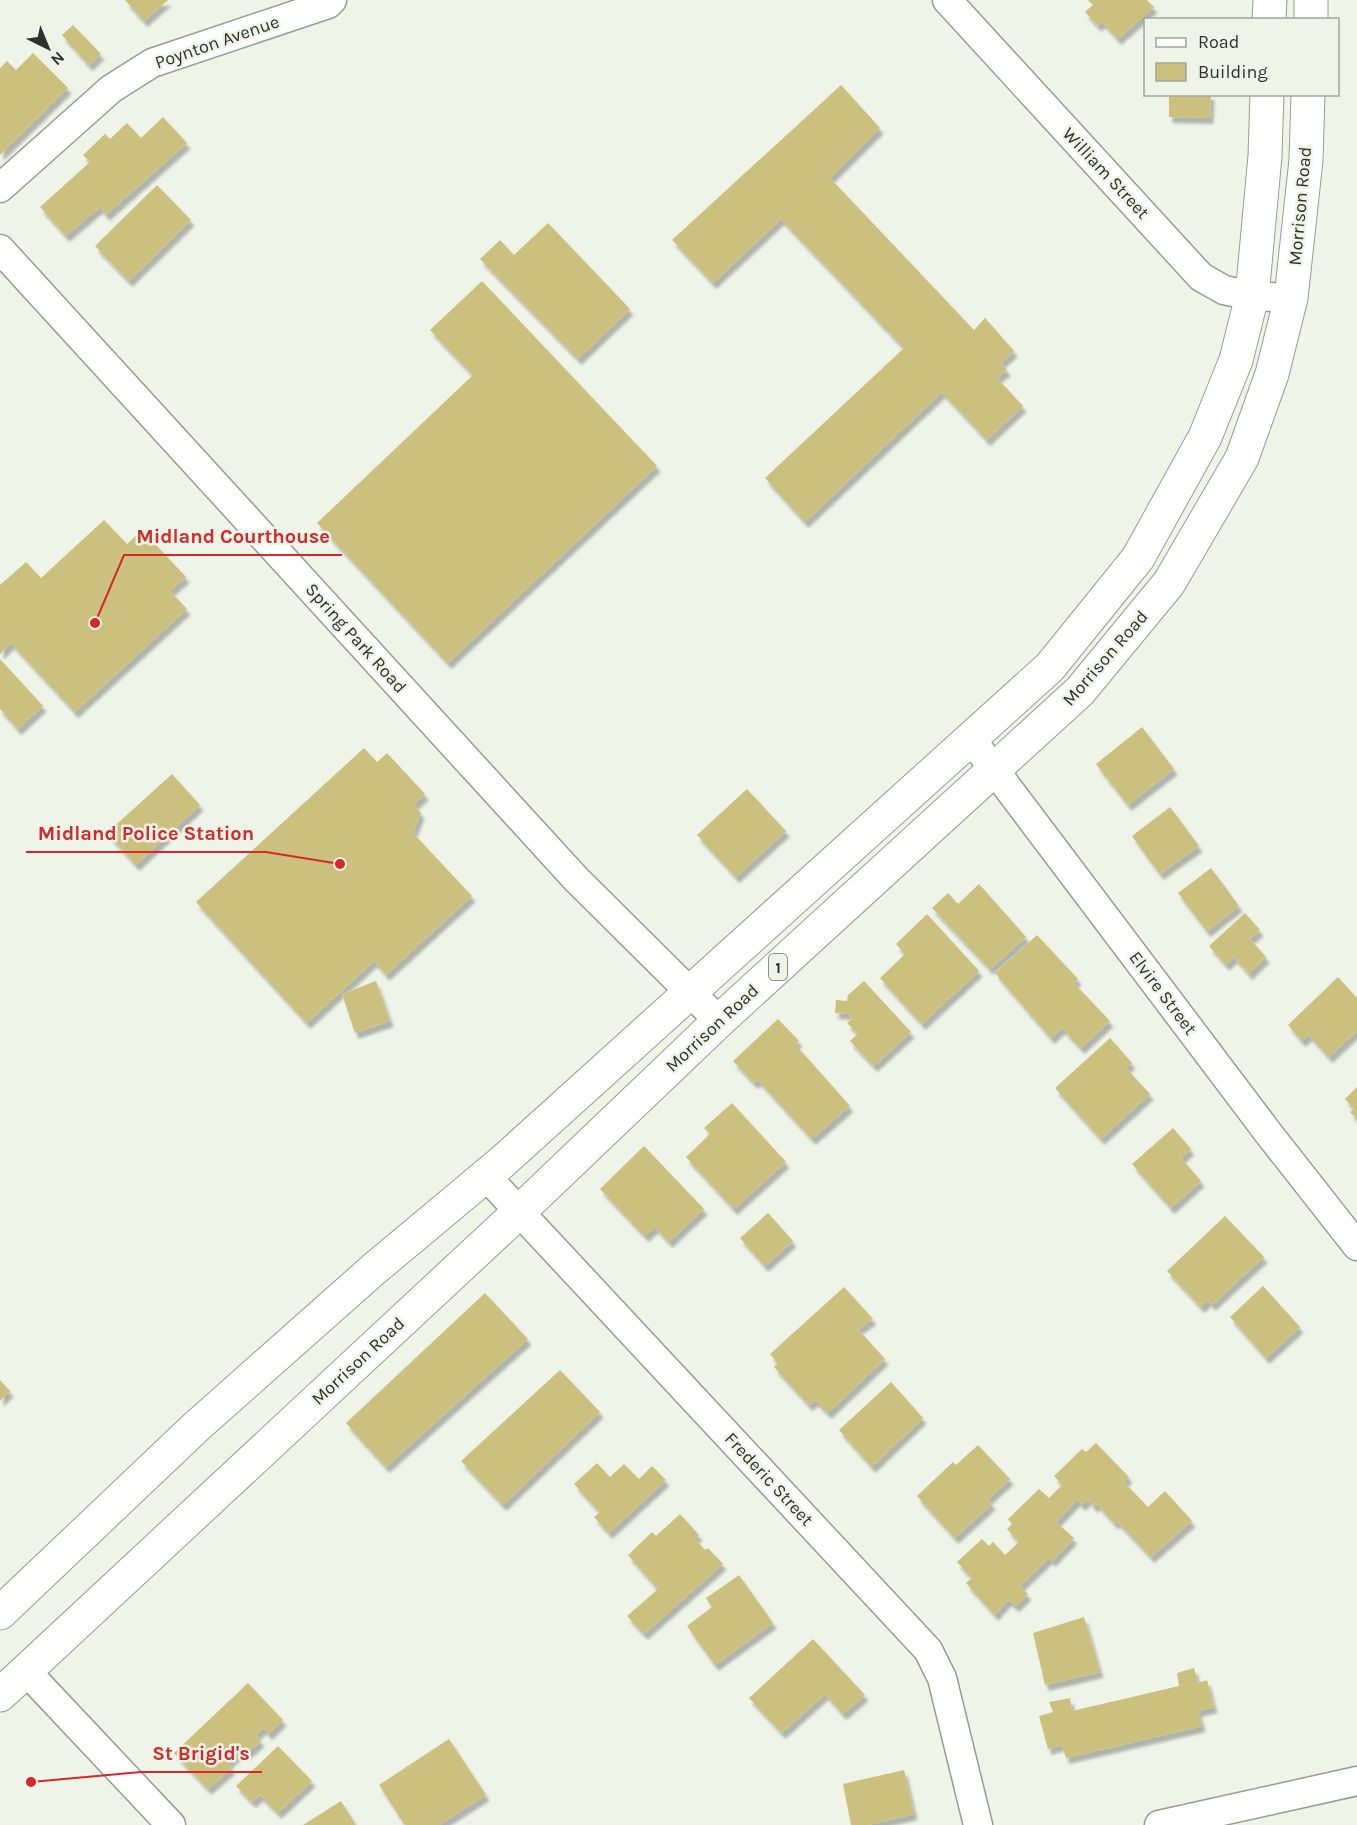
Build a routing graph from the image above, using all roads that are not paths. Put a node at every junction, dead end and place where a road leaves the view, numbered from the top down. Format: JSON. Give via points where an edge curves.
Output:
{"nodes":[{"id":1,"x":946,"y":0,"type":"edge"},
{"id":2,"x":1270,"y":0,"type":"edge"},
{"id":3,"x":1311,"y":0,"type":"edge"},
{"id":4,"x":328,"y":1,"type":"edge"},
{"id":5,"x":1269,"y":18,"type":"edge"},
{"id":6,"x":1311,"y":18,"type":"edge"},
{"id":7,"x":1267,"y":96,"type":"edge"},
{"id":8,"x":1308,"y":96,"type":"edge"},
{"id":9,"x":0,"y":188,"type":"edge"},
{"id":10,"x":0,"y":249,"type":"edge"},
{"id":11,"x":1252,"y":296,"type":"junction"},
{"id":12,"x":1291,"y":298,"type":"junction"},
{"id":13,"x":971,"y":739,"type":"junction"},
{"id":14,"x":993,"y":770,"type":"junction"},
{"id":15,"x":690,"y":993,"type":"junction"},
{"id":16,"x":719,"y":1021,"type":"junction"},
{"id":17,"x":485,"y":1175,"type":"junction"},
{"id":18,"x":520,"y":1211,"type":"junction"},
{"id":19,"x":1357,"y":1246,"type":"edge"},
{"id":20,"x":0,"y":1613,"type":"edge"},
{"id":21,"x":26,"y":1671,"type":"junction"},
{"id":22,"x":0,"y":1695,"type":"edge"},
{"id":23,"x":1357,"y":1781,"type":"edge"},
{"id":24,"x":171,"y":1825,"type":"edge"},
{"id":25,"x":978,"y":1825,"type":"edge"},
{"id":26,"x":1159,"y":1825,"type":"edge"}],
"edges":[{"from":1,"to":11,"type":"street","name":"William Street","via":[[1201,277],[1224,290]]},
{"from":2,"to":5,"type":"main road"},
{"from":3,"to":6,"type":"main road"},
{"from":4,"to":9,"type":"street","name":"Poynton Avenue","via":[[152,63],[111,90]]},
{"from":7,"to":11,"type":"main road","name":"Morrison Road","number":"1"},
{"from":8,"to":12,"type":"main road","name":"Morrison Road","number":"1","via":[[1306,160]]},
{"from":10,"to":15,"type":"street","name":"Spring Park Road","via":[[576,879]]},
{"from":11,"to":12,"type":"street","name":"William Street"},
{"from":11,"to":13,"type":"main road","name":"Morrison Road","number":"1","via":[[1236,360],[1205,437],[1138,558],[1050,667]]},
{"from":12,"to":14,"type":"main road","name":"Morrison Road","number":"1","via":[[1272,374],[1242,458],[1169,583],[1080,691]]},
{"from":13,"to":14,"type":"street","name":"Elvire Street"},
{"from":13,"to":15,"type":"main road","name":"Morrison Road","number":"1"},
{"from":14,"to":16,"type":"main road","name":"Morrison Road","number":"1"},
{"from":14,"to":19,"type":"street","name":"Elvire Street"},
{"from":15,"to":16,"type":"street","name":"Spring Park Road"},
{"from":15,"to":17,"type":"main road","name":"Morrison Road","number":"1"},
{"from":16,"to":18,"type":"main road","name":"Morrison Road","number":"1"},
{"from":17,"to":18,"type":"street","name":"Frederic Street"},
{"from":17,"to":20,"type":"main road","name":"Morrison Road","number":"1","via":[[198,1426]]},
{"from":18,"to":21,"type":"main road","name":"Morrison Road","number":"1"},
{"from":18,"to":25,"type":"street","name":"Frederic Street","via":[[928,1650],[942,1678]]},
{"from":21,"to":22,"type":"main road","name":"Morrison Road","number":"1"},
{"from":21,"to":24,"type":"street"},
{"from":23,"to":26,"type":"street"}]}
